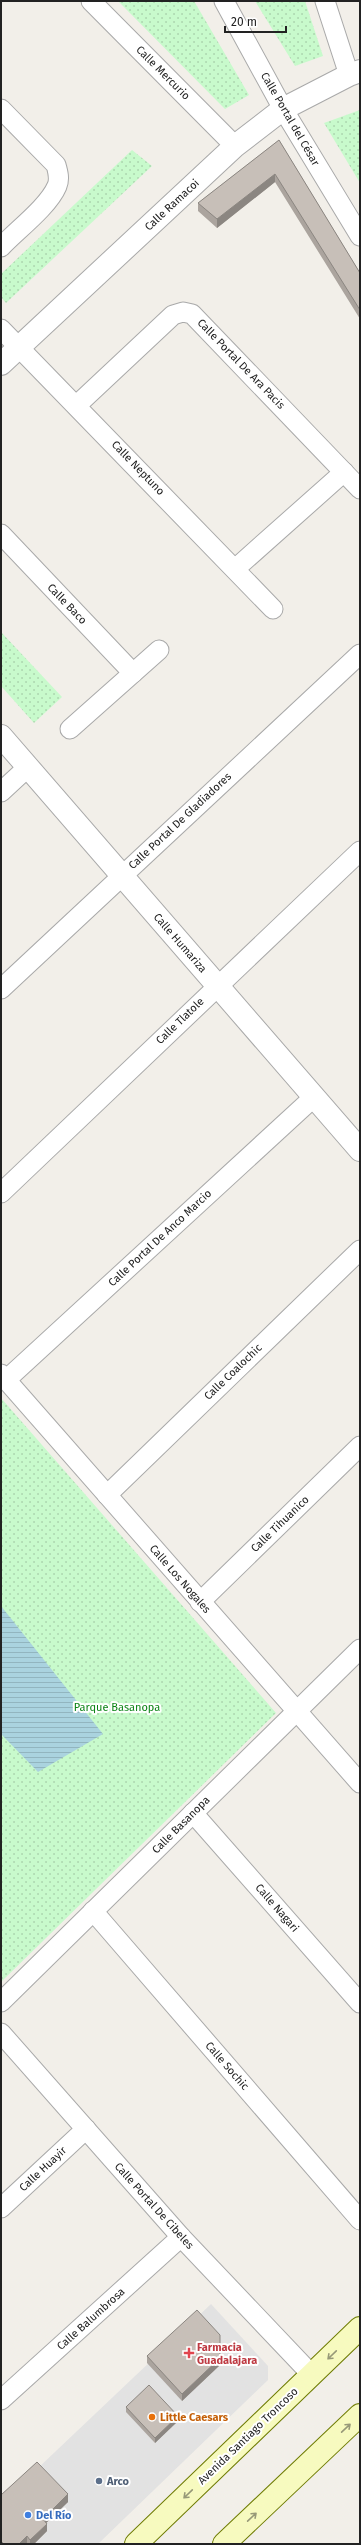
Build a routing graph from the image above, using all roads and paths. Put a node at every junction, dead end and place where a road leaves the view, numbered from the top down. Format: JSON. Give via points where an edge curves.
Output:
{"nodes":[{"id":1,"x":91,"y":1,"type":"edge"},
{"id":2,"x":224,"y":1,"type":"edge"},
{"id":3,"x":325,"y":1,"type":"edge"},
{"id":4,"x":354,"y":73,"type":"edge"},
{"id":5,"x":1,"y":109,"type":"edge"},
{"id":6,"x":283,"y":109,"type":"junction"},
{"id":7,"x":235,"y":146,"type":"junction"},
{"id":8,"x":360,"y":236,"type":"edge"},
{"id":9,"x":1,"y":247,"type":"edge"},
{"id":10,"x":1,"y":329,"type":"edge"},
{"id":11,"x":18,"y":348,"type":"junction"},
{"id":12,"x":1,"y":364,"type":"edge"},
{"id":13,"x":77,"y":406,"type":"junction"},
{"id":14,"x":344,"y":472,"type":"junction"},
{"id":15,"x":360,"y":489,"type":"edge"},
{"id":16,"x":1,"y":534,"type":"edge"},
{"id":17,"x":235,"y":569,"type":"junction"},
{"id":18,"x":273,"y":609,"type":"dead end"},
{"id":19,"x":159,"y":650,"type":"dead end"},
{"id":20,"x":360,"y":654,"type":"edge"},
{"id":21,"x":133,"y":673,"type":"junction"},
{"id":22,"x":70,"y":729,"type":"dead end"},
{"id":23,"x":1,"y":736,"type":"edge"},
{"id":24,"x":28,"y":767,"type":"junction"},
{"id":25,"x":1,"y":792,"type":"edge"},
{"id":26,"x":360,"y":851,"type":"edge"},
{"id":27,"x":121,"y":875,"type":"junction"},
{"id":28,"x":217,"y":985,"type":"junction"},
{"id":29,"x":1,"y":989,"type":"edge"},
{"id":30,"x":314,"y":1097,"type":"junction"},
{"id":31,"x":360,"y":1150,"type":"edge"},
{"id":32,"x":1,"y":1193,"type":"edge"},
{"id":33,"x":360,"y":1250,"type":"edge"},
{"id":34,"x":3,"y":1377,"type":"edge"},
{"id":35,"x":360,"y":1446,"type":"edge"},
{"id":36,"x":107,"y":1495,"type":"junction"},
{"id":37,"x":200,"y":1602,"type":"junction"},
{"id":38,"x":360,"y":1649,"type":"edge"},
{"id":39,"x":296,"y":1712,"type":"junction"},
{"id":40,"x":360,"y":1783,"type":"edge"},
{"id":41,"x":193,"y":1813,"type":"junction"},
{"id":42,"x":93,"y":1911,"type":"junction"},
{"id":43,"x":1,"y":2002,"type":"edge"},
{"id":44,"x":360,"y":2003,"type":"edge"},
{"id":45,"x":1,"y":2032,"type":"edge"},
{"id":46,"x":86,"y":2129,"type":"junction"},
{"id":47,"x":1,"y":2208,"type":"edge"},
{"id":48,"x":360,"y":2220,"type":"edge"},
{"id":49,"x":181,"y":2237,"type":"junction"},
{"id":50,"x":360,"y":2328,"type":"edge"},
{"id":51,"x":312,"y":2375,"type":"junction"},
{"id":52,"x":1,"y":2400,"type":"edge"},
{"id":53,"x":360,"y":2415,"type":"edge"},
{"id":54,"x":136,"y":2544,"type":"edge"},
{"id":55,"x":224,"y":2544,"type":"edge"}],
"edges":[{"from":1,"to":7,"type":"street","name":"Calle Mercurio"},
{"from":2,"to":6,"type":"street","name":"Calle Portal del César"},
{"from":3,"to":4,"type":"street"},
{"from":4,"to":6,"type":"street","name":"Calle Ramacoi"},
{"from":5,"to":9,"type":"street","via":[[56,165],[59,176],[57,186],[48,199]]},
{"from":6,"to":7,"type":"street","name":"Calle Ramacoi"},
{"from":6,"to":8,"type":"street","name":"Calle Portal del César"},
{"from":7,"to":11,"type":"street","name":"Calle Ramacoi"},
{"from":10,"to":11,"type":"street","name":"Calle Neptuno"},
{"from":11,"to":12,"type":"street","name":"Calle Ramacoi"},
{"from":11,"to":13,"type":"street","name":"Calle Neptuno"},
{"from":13,"to":14,"type":"street","name":"Calle Portal De Ara Pacis","via":[[173,315],[183,312],[199,320]]},
{"from":13,"to":17,"type":"street","name":"Calle Neptuno"},
{"from":14,"to":15,"type":"street","name":"Calle Portal De Ara Pacis"},
{"from":14,"to":17,"type":"street"},
{"from":16,"to":21,"type":"street","name":"Calle Baco"},
{"from":17,"to":18,"type":"street","name":"Calle Neptuno"},
{"from":19,"to":21,"type":"street"},
{"from":20,"to":27,"type":"street","name":"Calle Portal De Gladiadores"},
{"from":21,"to":22,"type":"street"},
{"from":23,"to":24,"type":"street","name":"Calle Humariza"},
{"from":24,"to":25,"type":"street"},
{"from":24,"to":27,"type":"street","name":"Calle Humariza"},
{"from":26,"to":28,"type":"street","name":"Calle Tlatole"},
{"from":27,"to":28,"type":"street","name":"Calle Humariza"},
{"from":27,"to":29,"type":"street","name":"Calle Portal De Gladiadores"},
{"from":28,"to":30,"type":"street","name":"Calle Humariza"},
{"from":28,"to":32,"type":"street","name":"Calle Tlatole"},
{"from":30,"to":31,"type":"street","name":"Calle Humariza"},
{"from":30,"to":34,"type":"street","name":"Calle Portal De Anco Marcio"},
{"from":33,"to":36,"type":"street","name":"Calle Coalochic"},
{"from":34,"to":36,"type":"street","name":"Calle Los Nogales"},
{"from":35,"to":37,"type":"street","name":"Calle Tihuanico"},
{"from":36,"to":37,"type":"street","name":"Calle Los Nogales"},
{"from":37,"to":39,"type":"street","name":"Calle Los Nogales"},
{"from":38,"to":39,"type":"street","name":"Calle Basanopa"},
{"from":39,"to":40,"type":"street","name":"Calle Los Nogales"},
{"from":39,"to":41,"type":"street","name":"Calle Basanopa"},
{"from":41,"to":42,"type":"street","name":"Calle Basanopa"},
{"from":41,"to":44,"type":"street","name":"Calle Nagari"},
{"from":42,"to":43,"type":"street","name":"Calle Basanopa"},
{"from":42,"to":48,"type":"street","name":"Calle Sochic"},
{"from":45,"to":46,"type":"street","name":"Calle Portal De Cibeles"},
{"from":46,"to":47,"type":"street","name":"Calle Huayir"},
{"from":46,"to":49,"type":"street","name":"Calle Portal De Cibeles"},
{"from":49,"to":51,"type":"street","name":"Calle Portal De Cibeles"},
{"from":49,"to":52,"type":"street","name":"Calle Balumbrosa"},
{"from":50,"to":51,"type":"main road","name":"Avenida Santiago Troncoso","one_way":true},
{"from":51,"to":54,"type":"main road","name":"Avenida Santiago Troncoso","one_way":true},
{"from":55,"to":53,"type":"main road","one_way":true}]}
